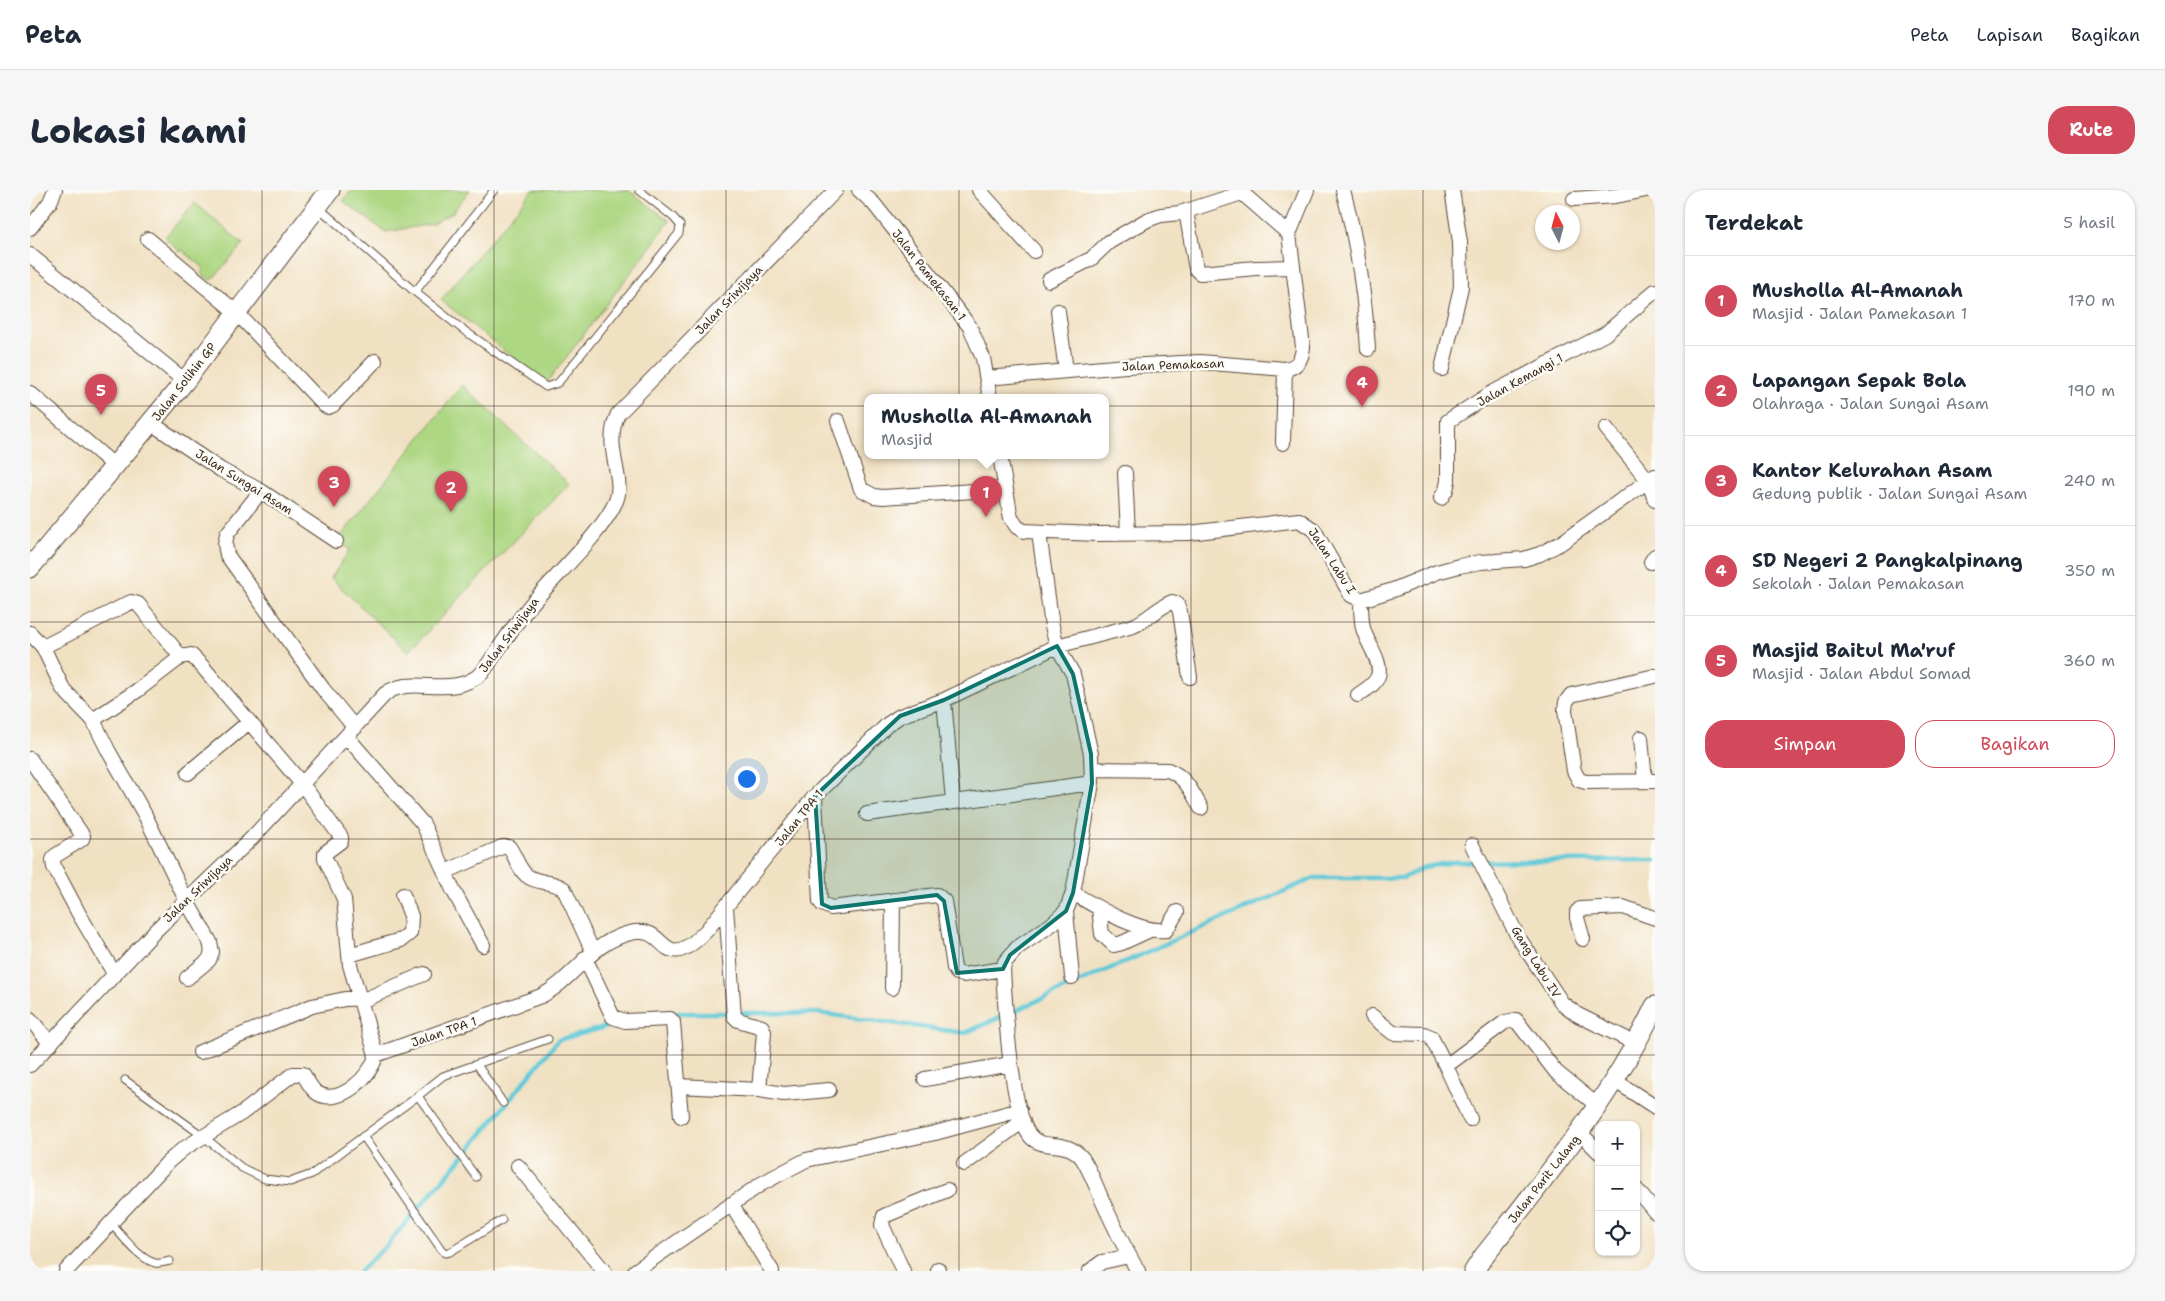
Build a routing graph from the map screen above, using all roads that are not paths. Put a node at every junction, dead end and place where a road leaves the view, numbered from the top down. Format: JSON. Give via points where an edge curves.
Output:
{"nodes":[{"id":1,"x":55,"y":190,"type":"edge"},
{"id":2,"x":330,"y":190,"type":"edge"},
{"id":3,"x":494,"y":190,"type":"edge"},
{"id":4,"x":639,"y":190,"type":"edge"},
{"id":5,"x":836,"y":190,"type":"edge"},
{"id":6,"x":859,"y":190,"type":"edge"},
{"id":7,"x":979,"y":190,"type":"edge"},
{"id":8,"x":1307,"y":190,"type":"edge"},
{"id":9,"x":1343,"y":190,"type":"edge"},
{"id":10,"x":1452,"y":190,"type":"edge"},
{"id":11,"x":1646,"y":190,"type":"edge"},
{"id":12,"x":1574,"y":199,"type":"dead end"},
{"id":13,"x":318,"y":207,"type":"junction"},
{"id":14,"x":1186,"y":211,"type":"junction"},
{"id":15,"x":30,"y":228,"type":"edge"},
{"id":16,"x":1289,"y":234,"type":"junction"},
{"id":17,"x":148,"y":239,"type":"dead end"},
{"id":18,"x":1034,"y":251,"type":"dead end"},
{"id":19,"x":30,"y":255,"type":"edge"},
{"id":20,"x":1292,"y":267,"type":"junction"},
{"id":21,"x":1049,"y":280,"type":"dead end"},
{"id":22,"x":1655,"y":291,"type":"edge"},
{"id":23,"x":415,"y":292,"type":"junction"},
{"id":24,"x":1058,"y":311,"type":"dead end"},
{"id":25,"x":237,"y":313,"type":"junction"},
{"id":26,"x":1368,"y":349,"type":"dead end"},
{"id":27,"x":375,"y":361,"type":"dead end"},
{"id":28,"x":1285,"y":369,"type":"junction"},
{"id":29,"x":1442,"y":369,"type":"dead end"},
{"id":30,"x":1066,"y":371,"type":"junction"},
{"id":31,"x":987,"y":378,"type":"junction"},
{"id":32,"x":185,"y":381,"type":"junction"},
{"id":33,"x":30,"y":393,"type":"edge"},
{"id":34,"x":989,"y":394,"type":"edge"},
{"id":35,"x":838,"y":421,"type":"dead end"},
{"id":36,"x":151,"y":423,"type":"junction"},
{"id":37,"x":1606,"y":428,"type":"dead end"},
{"id":38,"x":1283,"y":443,"type":"dead end"},
{"id":39,"x":1000,"y":459,"type":"edge"},
{"id":40,"x":116,"y":466,"type":"junction"},
{"id":41,"x":1125,"y":473,"type":"dead end"},
{"id":42,"x":1652,"y":478,"type":"edge"},
{"id":43,"x":1004,"y":488,"type":"junction"},
{"id":44,"x":261,"y":491,"type":"junction"},
{"id":45,"x":1441,"y":498,"type":"dead end"},
{"id":46,"x":1655,"y":500,"type":"edge"},
{"id":47,"x":1039,"y":533,"type":"junction"},
{"id":48,"x":1128,"y":533,"type":"junction"},
{"id":49,"x":336,"y":541,"type":"dead end"},
{"id":50,"x":30,"y":568,"type":"edge"},
{"id":51,"x":1361,"y":600,"type":"junction"},
{"id":52,"x":30,"y":633,"type":"edge"},
{"id":53,"x":1057,"y":646,"type":"junction"},
{"id":54,"x":44,"y":647,"type":"junction"},
{"id":55,"x":181,"y":657,"type":"junction"},
{"id":56,"x":1655,"y":676,"type":"edge"},
{"id":57,"x":1190,"y":677,"type":"dead end"},
{"id":58,"x":1358,"y":695,"type":"dead end"},
{"id":59,"x":944,"y":700,"type":"junction"},
{"id":60,"x":93,"y":720,"type":"junction"},
{"id":61,"x":249,"y":722,"type":"junction"},
{"id":62,"x":351,"y":732,"type":"junction"},
{"id":63,"x":1641,"y":738,"type":"dead end"},
{"id":64,"x":30,"y":759,"type":"edge"},
{"id":65,"x":188,"y":774,"type":"dead end"},
{"id":66,"x":1092,"y":776,"type":"junction"},
{"id":67,"x":1650,"y":781,"type":"edge"},
{"id":68,"x":302,"y":784,"type":"junction"},
{"id":69,"x":815,"y":796,"type":"junction"},
{"id":70,"x":953,"y":801,"type":"junction"},
{"id":71,"x":1201,"y":808,"type":"dead end"},
{"id":72,"x":867,"y":814,"type":"dead end"},
{"id":73,"x":1472,"y":845,"type":"dead end"},
{"id":74,"x":445,"y":872,"type":"junction"},
{"id":75,"x":1073,"y":893,"type":"junction"},
{"id":76,"x":403,"y":895,"type":"dead end"},
{"id":77,"x":186,"y":900,"type":"junction"},
{"id":78,"x":893,"y":900,"type":"junction"},
{"id":79,"x":726,"y":907,"type":"junction"},
{"id":80,"x":1099,"y":908,"type":"junction"},
{"id":81,"x":1066,"y":911,"type":"junction"},
{"id":82,"x":1177,"y":912,"type":"dead end"},
{"id":83,"x":1655,"y":918,"type":"edge"},
{"id":84,"x":1150,"y":930,"type":"junction"},
{"id":85,"x":1583,"y":939,"type":"dead end"},
{"id":86,"x":483,"y":944,"type":"dead end"},
{"id":87,"x":349,"y":955,"type":"junction"},
{"id":88,"x":589,"y":955,"type":"junction"},
{"id":89,"x":1003,"y":969,"type":"junction"},
{"id":90,"x":424,"y":974,"type":"dead end"},
{"id":91,"x":115,"y":975,"type":"junction"},
{"id":92,"x":1072,"y":977,"type":"dead end"},
{"id":93,"x":187,"y":978,"type":"dead end"},
{"id":94,"x":892,"y":988,"type":"dead end"},
{"id":95,"x":360,"y":999,"type":"junction"},
{"id":96,"x":1655,"y":1006,"type":"edge"},
{"id":97,"x":1372,"y":1016,"type":"dead end"},
{"id":98,"x":30,"y":1019,"type":"edge"},
{"id":99,"x":548,"y":1039,"type":"dead end"},
{"id":100,"x":50,"y":1044,"type":"junction"},
{"id":101,"x":1637,"y":1044,"type":"junction"},
{"id":102,"x":200,"y":1052,"type":"dead end"},
{"id":103,"x":376,"y":1055,"type":"junction"},
{"id":104,"x":1011,"y":1064,"type":"junction"},
{"id":105,"x":30,"y":1066,"type":"edge"},
{"id":106,"x":478,"y":1066,"type":"junction"},
{"id":107,"x":1446,"y":1066,"type":"junction"},
{"id":108,"x":925,"y":1079,"type":"dead end"},
{"id":109,"x":125,"y":1080,"type":"dead end"},
{"id":110,"x":1614,"y":1080,"type":"junction"},
{"id":111,"x":679,"y":1086,"type":"junction"},
{"id":112,"x":759,"y":1090,"type":"junction"},
{"id":113,"x":829,"y":1090,"type":"dead end"},
{"id":114,"x":418,"y":1096,"type":"junction"},
{"id":115,"x":503,"y":1102,"type":"dead end"},
{"id":116,"x":1598,"y":1106,"type":"junction"},
{"id":117,"x":1655,"y":1107,"type":"edge"},
{"id":118,"x":1021,"y":1115,"type":"junction"},
{"id":119,"x":681,"y":1116,"type":"dead end"},
{"id":120,"x":1470,"y":1119,"type":"dead end"},
{"id":121,"x":1580,"y":1133,"type":"junction"},
{"id":122,"x":203,"y":1136,"type":"junction"},
{"id":123,"x":363,"y":1136,"type":"junction"},
{"id":124,"x":1595,"y":1148,"type":"edge"},
{"id":125,"x":964,"y":1164,"type":"dead end"},
{"id":126,"x":518,"y":1166,"type":"dead end"},
{"id":127,"x":476,"y":1177,"type":"dead end"},
{"id":128,"x":947,"y":1190,"type":"dead end"},
{"id":129,"x":1640,"y":1194,"type":"edge"},
{"id":130,"x":731,"y":1204,"type":"junction"},
{"id":131,"x":1655,"y":1212,"type":"edge"},
{"id":132,"x":502,"y":1220,"type":"dead end"},
{"id":133,"x":111,"y":1224,"type":"junction"},
{"id":134,"x":1129,"y":1256,"type":"junction"},
{"id":135,"x":170,"y":1261,"type":"dead end"},
{"id":136,"x":71,"y":1270,"type":"edge"},
{"id":137,"x":604,"y":1271,"type":"edge"},
{"id":138,"x":635,"y":1271,"type":"edge"},
{"id":139,"x":772,"y":1271,"type":"edge"},
{"id":140,"x":903,"y":1271,"type":"edge"},
{"id":141,"x":1090,"y":1271,"type":"edge"},
{"id":142,"x":1138,"y":1271,"type":"edge"},
{"id":143,"x":1474,"y":1271,"type":"edge"}],
"edges":[{"from":1,"to":15,"type":"street"},
{"from":2,"to":13,"type":"main road","name":"Jalan Solihin GP"},
{"from":3,"to":23,"type":"lane"},
{"from":4,"to":23,"type":"lane","via":[[673,217],[680,225],[679,233],[558,384],[552,387],[542,386]]},
{"from":5,"to":62,"type":"street","name":"Jalan Sriwijaya","via":[[618,414],[611,437],[618,488],[612,509],[532,603],[482,673],[474,680],[455,686],[393,688]]},
{"from":6,"to":31,"type":"street","name":"Jalan Pamekasan 1","via":[[874,204],[970,327],[983,358]]},
{"from":7,"to":18,"type":"street"},
{"from":8,"to":16,"type":"street"},
{"from":9,"to":26,"type":"street","via":[[1362,277]]},
{"from":10,"to":29,"type":"street","via":[[1460,242],[1461,287]]},
{"from":11,"to":12,"type":"street"},
{"from":13,"to":23,"type":"lane"},
{"from":13,"to":25,"type":"main road","name":"Jalan Solihin GP"},
{"from":14,"to":16,"type":"street","via":[[1242,193]]},
{"from":14,"to":20,"type":"street","via":[[1196,269],[1200,273]]},
{"from":14,"to":21,"type":"street","via":[[1147,220],[1109,242],[1091,259]]},
{"from":16,"to":20,"type":"street"},
{"from":17,"to":25,"type":"street"},
{"from":19,"to":32,"type":"street"},
{"from":20,"to":28,"type":"street","via":[[1303,346],[1296,366]]},
{"from":22,"to":45,"type":"street","name":"Jalan Kemangi 1","via":[[1605,334],[1490,394],[1448,421],[1448,481]]},
{"from":24,"to":30,"type":"street"},
{"from":25,"to":27,"type":"street","via":[[328,407]]},
{"from":25,"to":32,"type":"main road","name":"Jalan Solihin GP"},
{"from":28,"to":30,"type":"street","name":"Jalan Pemakasan","via":[[1200,362]]},
{"from":28,"to":38,"type":"street"},
{"from":30,"to":31,"type":"street","name":"Jalan Pemakasan"},
{"from":31,"to":34,"type":"street","name":"Jalan Pamekasan 1"},
{"from":32,"to":36,"type":"main road","name":"Jalan Solihin GP"},
{"from":33,"to":40,"type":"street"},
{"from":35,"to":43,"type":"street","via":[[859,484],[866,493],[883,497]]},
{"from":36,"to":40,"type":"main road","name":"Jalan Solihin GP"},
{"from":36,"to":44,"type":"street","name":"Jalan Sungai Asam","via":[[221,470]]},
{"from":37,"to":42,"type":"street"},
{"from":39,"to":43,"type":"street"},
{"from":40,"to":50,"type":"main road","name":"Jalan Solihin GP"},
{"from":41,"to":48,"type":"street"},
{"from":42,"to":46,"type":"street"},
{"from":42,"to":51,"type":"street","name":"Jalan Labu I","via":[[1561,543],[1540,554],[1524,559],[1459,566]]},
{"from":43,"to":47,"type":"street","via":[[1011,518],[1017,527]]},
{"from":44,"to":49,"type":"street","name":"Jalan Sungai Asam"},
{"from":44,"to":62,"type":"street","via":[[227,534],[226,554]]},
{"from":47,"to":48,"type":"street","name":"Jalan Labu I"},
{"from":47,"to":53,"type":"street"},
{"from":48,"to":51,"type":"street","name":"Jalan Labu I","via":[[1189,532],[1299,520],[1314,530],[1351,595]]},
{"from":51,"to":58,"type":"street","via":[[1363,630],[1379,672],[1372,685]]},
{"from":52,"to":54,"type":"street"},
{"from":53,"to":57,"type":"street","name":"Jalan TPA 1","via":[[1133,626],[1166,604],[1175,602],[1180,612]]},
{"from":53,"to":59,"type":"street","name":"Jalan TPA 1"},
{"from":53,"to":66,"type":"street","via":[[1073,674],[1091,754]]},
{"from":54,"to":55,"type":"street","via":[[132,602],[138,604]]},
{"from":54,"to":60,"type":"street","via":[[63,689]]},
{"from":55,"to":60,"type":"street"},
{"from":55,"to":61,"type":"street","via":[[195,659]]},
{"from":56,"to":67,"type":"street","via":[[1579,692],[1566,702],[1574,771],[1579,780]]},
{"from":59,"to":69,"type":"street","name":"Jalan TPA 1","via":[[900,716],[888,724]]},
{"from":59,"to":70,"type":"street"},
{"from":60,"to":77,"type":"street","via":[[145,815]]},
{"from":61,"to":65,"type":"street"},
{"from":61,"to":68,"type":"street"},
{"from":62,"to":68,"type":"street","name":"Jalan Sriwijaya"},
{"from":62,"to":74,"type":"street","via":[[423,824]]},
{"from":63,"to":67,"type":"street"},
{"from":64,"to":91,"type":"street","via":[[83,836],[55,856],[54,867]]},
{"from":66,"to":70,"type":"street"},
{"from":66,"to":71,"type":"street","via":[[1168,770],[1183,779]]},
{"from":66,"to":75,"type":"street"},
{"from":68,"to":77,"type":"street","name":"Jalan Sriwijaya","via":[[252,838]]},
{"from":68,"to":87,"type":"street","via":[[341,836],[338,845],[325,853],[344,899]]},
{"from":69,"to":78,"type":"street","via":[[822,904],[831,908]]},
{"from":69,"to":79,"type":"street","name":"Jalan TPA 1"},
{"from":70,"to":72,"type":"street"},
{"from":73,"to":101,"type":"street","name":"Gang Labu IV","via":[[1518,936],[1562,1003],[1578,1015]]},
{"from":74,"to":86,"type":"street"},
{"from":74,"to":88,"type":"street","via":[[502,846],[509,847],[524,874],[564,889]]},
{"from":75,"to":80,"type":"street"},
{"from":75,"to":81,"type":"street"},
{"from":76,"to":87,"type":"street","via":[[411,916],[410,933],[400,940]]},
{"from":77,"to":91,"type":"street","name":"Jalan Sriwijaya"},
{"from":77,"to":93,"type":"street","via":[[210,942],[212,952],[209,960]]},
{"from":78,"to":89,"type":"street","via":[[937,895],[944,901],[957,973],[963,975]]},
{"from":78,"to":94,"type":"street"},
{"from":79,"to":88,"type":"street","name":"Jalan TPA 1","via":[[686,949],[669,950],[642,932],[622,936]]},
{"from":79,"to":112,"type":"street","via":[[734,1016],[762,1027],[764,1032]]},
{"from":80,"to":84,"type":"street"},
{"from":80,"to":84,"type":"street","via":[[1102,934],[1114,944],[1122,944]]},
{"from":81,"to":89,"type":"street","via":[[1017,948]]},
{"from":81,"to":92,"type":"street"},
{"from":82,"to":84,"type":"street","via":[[1166,930]]},
{"from":83,"to":85,"type":"street","via":[[1623,908],[1580,909],[1576,918]]},
{"from":87,"to":95,"type":"street"},
{"from":88,"to":103,"type":"street","name":"Jalan TPA 1","via":[[560,984],[541,996]]},
{"from":88,"to":111,"type":"street","via":[[613,1017],[625,1021],[670,1019],[673,1022]]},
{"from":89,"to":104,"type":"street"},
{"from":90,"to":95,"type":"street","via":[[379,995]]},
{"from":91,"to":100,"type":"street","name":"Jalan Sriwijaya"},
{"from":95,"to":102,"type":"street","via":[[312,1006]]},
{"from":95,"to":103,"type":"street"},
{"from":96,"to":101,"type":"main road","name":"Jalan Parit Lalang"},
{"from":97,"to":107,"type":"street","via":[[1393,1033],[1431,1037]]},
{"from":98,"to":100,"type":"street"},
{"from":99,"to":106,"type":"lane"},
{"from":100,"to":105,"type":"street","name":"Jalan Sriwijaya"},
{"from":101,"to":110,"type":"main road","name":"Jalan Parit Lalang"},
{"from":103,"to":122,"type":"street","via":[[368,1074],[341,1094],[315,1092],[303,1074],[293,1074],[242,1113]]},
{"from":104,"to":108,"type":"street"},
{"from":104,"to":118,"type":"street"},
{"from":106,"to":114,"type":"lane","via":[[443,1076]]},
{"from":106,"to":115,"type":"lane"},
{"from":107,"to":116,"type":"street","via":[[1505,1022],[1516,1020],[1556,1072]]},
{"from":107,"to":120,"type":"street"},
{"from":109,"to":122,"type":"lane"},
{"from":110,"to":116,"type":"main road","name":"Jalan Parit Lalang"},
{"from":110,"to":117,"type":"street"},
{"from":111,"to":112,"type":"street"},
{"from":111,"to":119,"type":"street"},
{"from":112,"to":113,"type":"street","via":[[784,1094]]},
{"from":114,"to":123,"type":"lane"},
{"from":114,"to":127,"type":"lane"},
{"from":116,"to":121,"type":"main road","name":"Jalan Parit Lalang"},
{"from":118,"to":125,"type":"street"},
{"from":118,"to":130,"type":"street","via":[[806,1160]]},
{"from":118,"to":134,"type":"street","via":[[1029,1135],[1036,1141],[1068,1148],[1083,1160]]},
{"from":121,"to":124,"type":"street"},
{"from":121,"to":143,"type":"main road","name":"Jalan Parit Lalang"},
{"from":122,"to":123,"type":"lane","via":[[242,1168],[265,1179],[290,1182],[312,1174]]},
{"from":122,"to":133,"type":"street","via":[[168,1162]]},
{"from":123,"to":132,"type":"lane","via":[[445,1253]]},
{"from":126,"to":137,"type":"street"},
{"from":128,"to":140,"type":"street","via":[[881,1220]]},
{"from":129,"to":131,"type":"street"},
{"from":130,"to":138,"type":"street"},
{"from":130,"to":139,"type":"street"},
{"from":133,"to":135,"type":"lane","via":[[148,1260],[155,1263]]},
{"from":133,"to":136,"type":"street"},
{"from":134,"to":141,"type":"street","via":[[1102,1262]]},
{"from":134,"to":142,"type":"street"}]}
